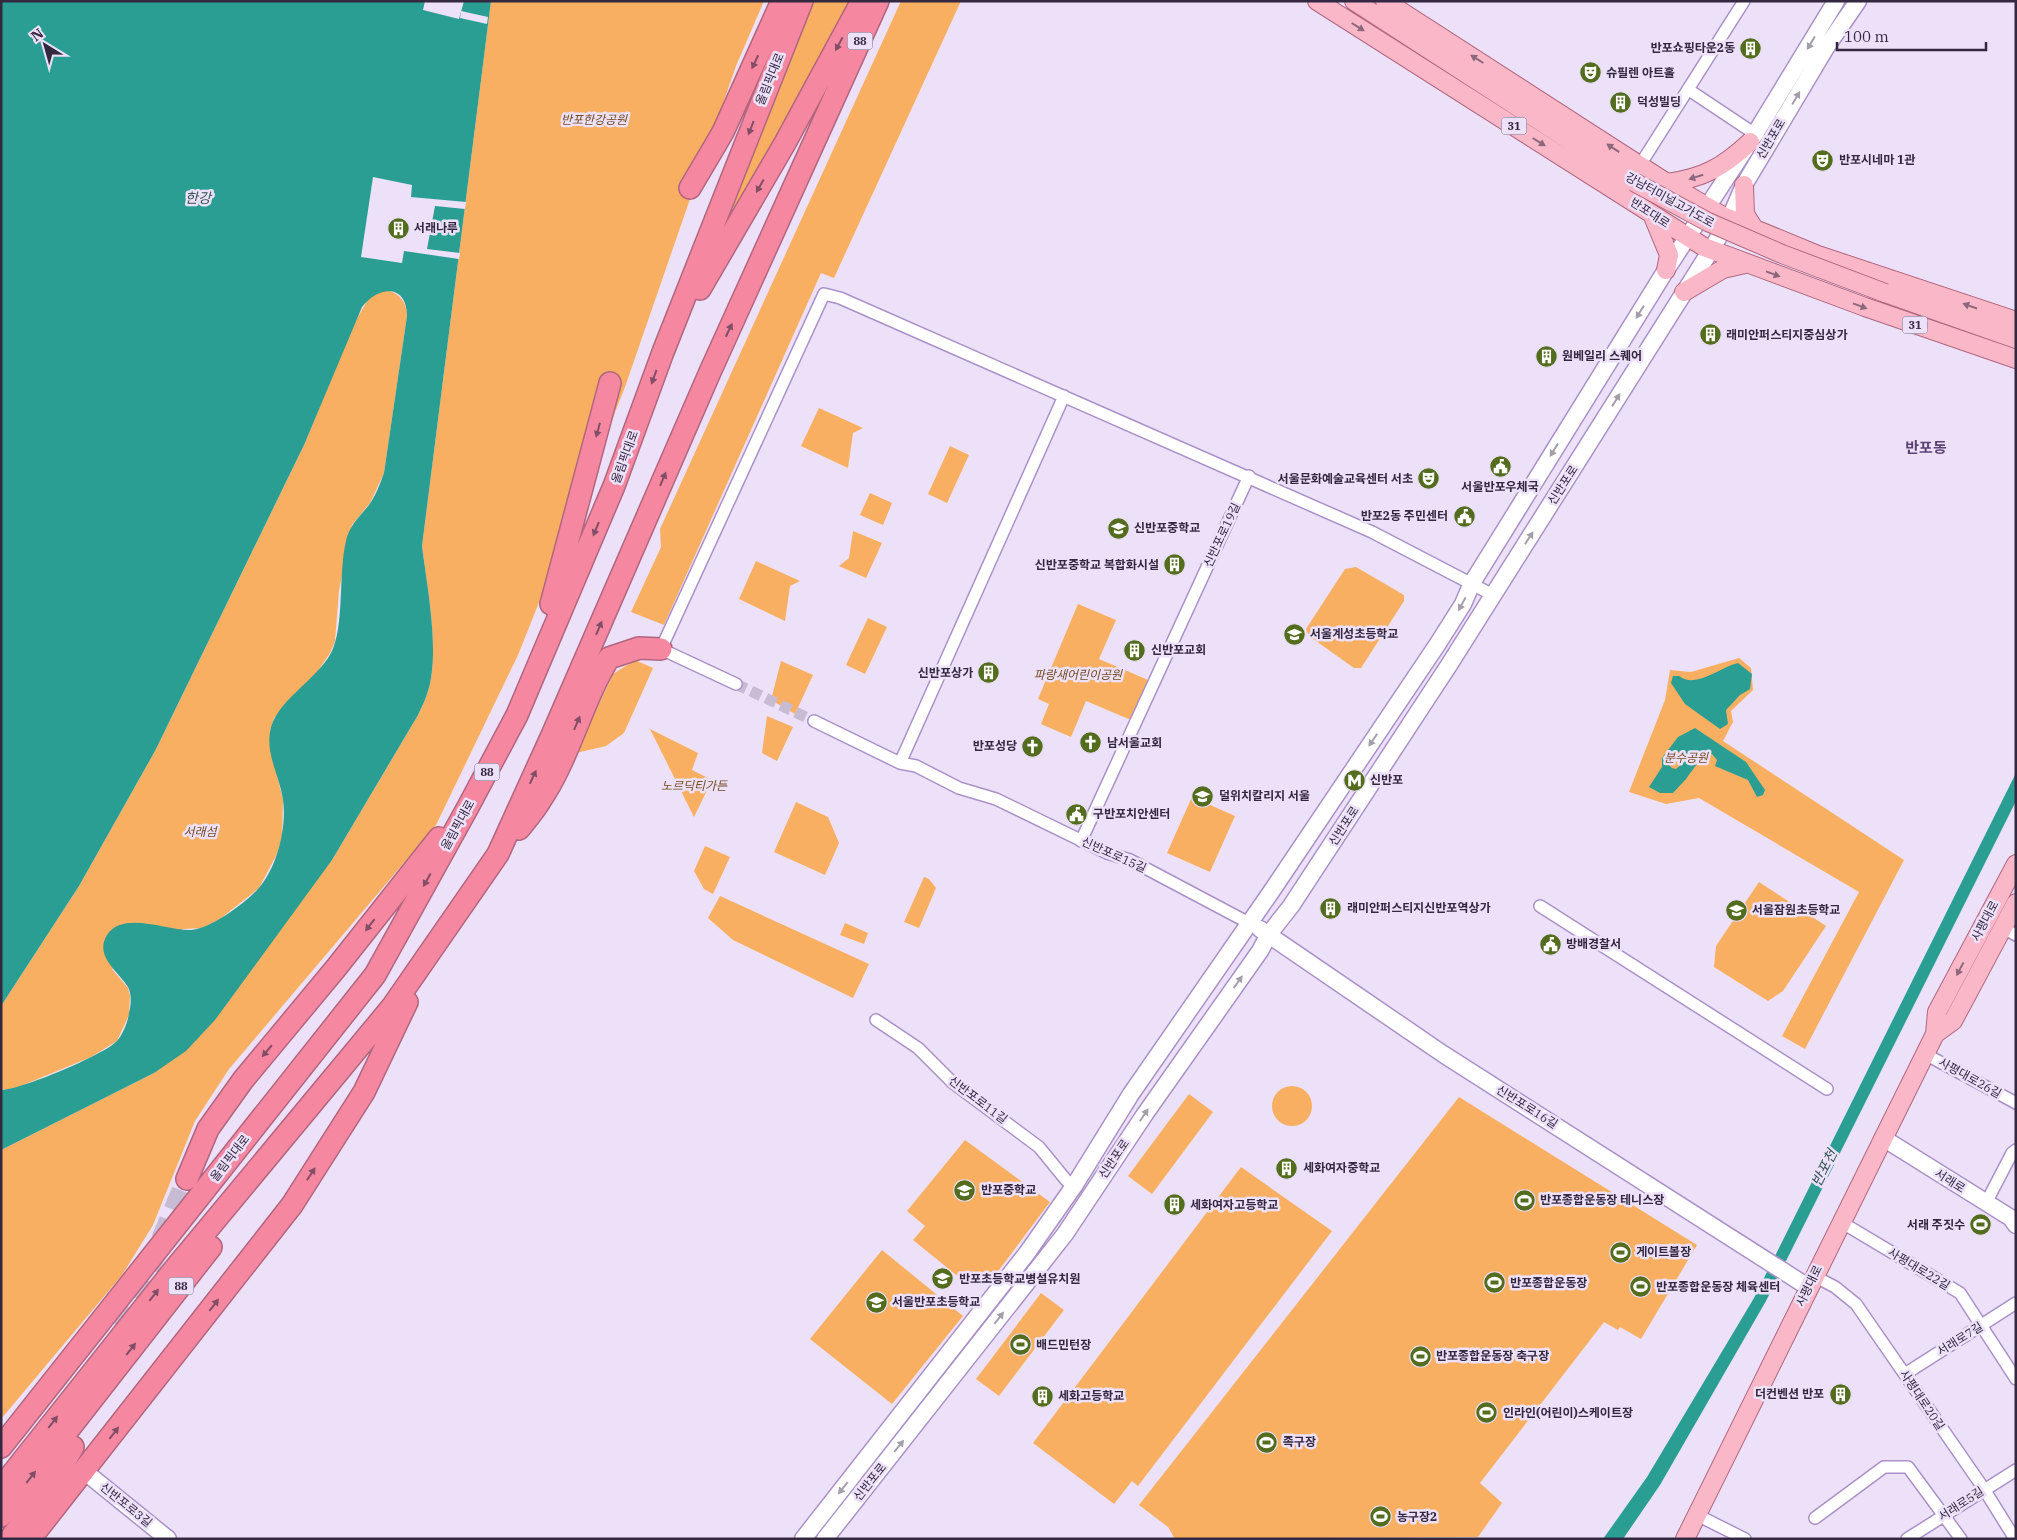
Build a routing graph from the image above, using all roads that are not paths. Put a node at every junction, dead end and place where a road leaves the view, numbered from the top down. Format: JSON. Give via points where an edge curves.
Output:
{"nodes":[{"id":1,"x":783,"y":1,"type":"edge"},
{"id":2,"x":802,"y":1,"type":"edge"},
{"id":3,"x":862,"y":1,"type":"edge"},
{"id":4,"x":878,"y":1,"type":"edge"},
{"id":5,"x":893,"y":1,"type":"edge"},
{"id":6,"x":1317,"y":1,"type":"edge"},
{"id":7,"x":1354,"y":1,"type":"edge"},
{"id":8,"x":1385,"y":1,"type":"edge"},
{"id":9,"x":1744,"y":1,"type":"edge"},
{"id":10,"x":1836,"y":1,"type":"edge"},
{"id":11,"x":1858,"y":1,"type":"edge"},
{"id":12,"x":842,"y":81,"type":"junction"},
{"id":13,"x":1689,"y":90,"type":"junction"},
{"id":14,"x":1753,"y":138,"type":"junction"},
{"id":15,"x":1640,"y":165,"type":"junction"},
{"id":16,"x":1667,"y":183,"type":"junction"},
{"id":17,"x":1744,"y":185,"type":"junction"},
{"id":18,"x":690,"y":188,"type":"dead end"},
{"id":19,"x":1707,"y":207,"type":"junction"},
{"id":20,"x":1651,"y":213,"type":"junction"},
{"id":21,"x":1730,"y":218,"type":"junction"},
{"id":22,"x":1755,"y":230,"type":"junction"},
{"id":23,"x":1687,"y":237,"type":"junction"},
{"id":24,"x":1711,"y":250,"type":"junction"},
{"id":25,"x":1818,"y":255,"type":"junction"},
{"id":26,"x":1745,"y":264,"type":"junction"},
{"id":27,"x":1666,"y":270,"type":"junction"},
{"id":28,"x":1815,"y":289,"type":"junction"},
{"id":29,"x":1684,"y":292,"type":"junction"},
{"id":30,"x":2016,"y":321,"type":"edge"},
{"id":31,"x":2016,"y":339,"type":"edge"},
{"id":32,"x":663,"y":352,"type":"junction"},
{"id":33,"x":2016,"y":359,"type":"edge"},
{"id":34,"x":610,"y":383,"type":"dead end"},
{"id":35,"x":1064,"y":396,"type":"junction"},
{"id":36,"x":1249,"y":476,"type":"junction"},
{"id":37,"x":1472,"y":583,"type":"junction"},
{"id":38,"x":1493,"y":595,"type":"junction"},
{"id":39,"x":661,"y":649,"type":"junction"},
{"id":40,"x":736,"y":684,"type":"tunnel mouth"},
{"id":41,"x":814,"y":721,"type":"tunnel mouth"},
{"id":42,"x":511,"y":727,"type":"junction"},
{"id":43,"x":900,"y":763,"type":"junction"},
{"id":44,"x":468,"y":807,"type":"junction"},
{"id":45,"x":1081,"y":841,"type":"junction"},
{"id":46,"x":498,"y":854,"type":"junction"},
{"id":47,"x":2016,"y":864,"type":"edge"},
{"id":48,"x":2016,"y":903,"type":"edge"},
{"id":49,"x":1540,"y":906,"type":"dead end"},
{"id":50,"x":1249,"y":923,"type":"junction"},
{"id":51,"x":2010,"y":931,"type":"edge"},
{"id":52,"x":1270,"y":934,"type":"junction"},
{"id":53,"x":435,"y":946,"type":"junction"},
{"id":54,"x":876,"y":1020,"type":"dead end"},
{"id":55,"x":1935,"y":1034,"type":"junction"},
{"id":56,"x":356,"y":1052,"type":"junction"},
{"id":57,"x":1926,"y":1054,"type":"junction"},
{"id":58,"x":1827,"y":1089,"type":"dead end"},
{"id":59,"x":2015,"y":1102,"type":"edge"},
{"id":60,"x":1883,"y":1138,"type":"junction"},
{"id":61,"x":2016,"y":1150,"type":"edge"},
{"id":62,"x":187,"y":1179,"type":"tunnel mouth"},
{"id":63,"x":1074,"y":1186,"type":"junction"},
{"id":64,"x":1986,"y":1203,"type":"junction"},
{"id":65,"x":1841,"y":1222,"type":"junction"},
{"id":66,"x":2016,"y":1224,"type":"edge"},
{"id":67,"x":1811,"y":1282,"type":"junction"},
{"id":68,"x":2016,"y":1303,"type":"edge"},
{"id":69,"x":1981,"y":1326,"type":"junction"},
{"id":70,"x":1905,"y":1374,"type":"junction"},
{"id":71,"x":2016,"y":1379,"type":"edge"},
{"id":72,"x":1,"y":1447,"type":"edge"},
{"id":73,"x":73,"y":1447,"type":"dead end"},
{"id":74,"x":2016,"y":1470,"type":"edge"},
{"id":75,"x":84,"y":1471,"type":"junction"},
{"id":76,"x":1,"y":1488,"type":"edge"},
{"id":77,"x":1984,"y":1489,"type":"junction"},
{"id":78,"x":1697,"y":1515,"type":"junction"},
{"id":79,"x":1945,"y":1515,"type":"junction"},
{"id":80,"x":1,"y":1516,"type":"edge"},
{"id":81,"x":1815,"y":1518,"type":"dead end"},
{"id":82,"x":10,"y":1539,"type":"edge"},
{"id":83,"x":30,"y":1539,"type":"edge"},
{"id":84,"x":168,"y":1539,"type":"edge"},
{"id":85,"x":803,"y":1539,"type":"edge"},
{"id":86,"x":825,"y":1539,"type":"edge"},
{"id":87,"x":1685,"y":1539,"type":"edge"},
{"id":88,"x":1745,"y":1539,"type":"edge"},
{"id":89,"x":1907,"y":1539,"type":"edge"},
{"id":90,"x":1961,"y":1539,"type":"edge"},
{"id":91,"x":2015,"y":1539,"type":"edge"}],
"edges":[{"from":1,"to":18,"type":"highway","one_way":true,"via":[[723,132]]},
{"from":2,"to":32,"type":"highway","name":"올림픽대로","number":"88","one_way":true},
{"from":3,"to":32,"type":"highway","one_way":true,"via":[[785,143]]},
{"from":4,"to":12,"type":"highway","number":"88"},
{"from":5,"to":12,"type":"highway"},
{"from":6,"to":20,"type":"main road","name":"반포대로","number":"31","one_way":true},
{"from":7,"to":31,"type":"main road","name":"강남터미널고가도로","number":"31","bridge":true,"via":[[1634,182],[1708,222],[1782,254]]},
{"from":15,"to":8,"type":"main road","one_way":true},
{"from":9,"to":13,"type":"street"},
{"from":10,"to":14,"type":"main road","name":"신반포로","one_way":true},
{"from":17,"to":11,"type":"main road","name":"신반포로","one_way":true,"via":[[1827,46]]},
{"from":46,"to":12,"type":"highway","number":"88","one_way":true},
{"from":13,"to":14,"type":"street","name":"신반포로"},
{"from":13,"to":15,"type":"street"},
{"from":14,"to":16,"type":"main road","one_way":true,"via":[[1727,162],[1705,174]]},
{"from":14,"to":19,"type":"main road","name":"신반포로"},
{"from":15,"to":16,"type":"main road"},
{"from":16,"to":19,"type":"main road"},
{"from":17,"to":21,"type":"main road","name":"신반포로"},
{"from":17,"to":22,"type":"main road","via":[[1745,214]]},
{"from":19,"to":21,"type":"main road"},
{"from":19,"to":23,"type":"main road","name":"신반포로"},
{"from":20,"to":23,"type":"main road","name":"반포대로","number":"31"},
{"from":20,"to":27,"type":"main road","via":[[1669,256]]},
{"from":21,"to":22,"type":"main road"},
{"from":21,"to":24,"type":"main road","name":"신반포로"},
{"from":22,"to":25,"type":"main road"},
{"from":23,"to":24,"type":"main road","name":"반포대로","number":"31"},
{"from":23,"to":27,"type":"main road","name":"신반포로"},
{"from":24,"to":26,"type":"main road","name":"반포대로","number":"31"},
{"from":24,"to":29,"type":"main road","name":"신반포로"},
{"from":25,"to":28,"type":"main road","via":[[1809,260],[1805,271],[1807,281]]},
{"from":30,"to":25,"type":"main road","one_way":true},
{"from":26,"to":28,"type":"main road","name":"반포대로","number":"31","one_way":true},
{"from":26,"to":29,"type":"main road","via":[[1723,269]]},
{"from":27,"to":37,"type":"main road","name":"신반포로","one_way":true},
{"from":28,"to":33,"type":"main road","name":"반포대로","number":"31","one_way":true},
{"from":38,"to":29,"type":"main road","name":"신반포로","one_way":true},
{"from":32,"to":42,"type":"highway","name":"올림픽대로","number":"88","one_way":true,"via":[[614,486]]},
{"from":34,"to":42,"type":"highway","one_way":true,"via":[[561,574]]},
{"from":35,"to":36,"type":"street"},
{"from":35,"to":39,"type":"street","via":[[840,298],[824,294]]},
{"from":35,"to":43,"type":"street"},
{"from":36,"to":37,"type":"street","via":[[1372,532]]},
{"from":36,"to":45,"type":"street","name":"신반포로19길"},
{"from":37,"to":38,"type":"street"},
{"from":37,"to":50,"type":"main road","name":"신반포로","one_way":true,"via":[[1437,645]]},
{"from":38,"to":52,"type":"main road","name":"신반포로"},
{"from":39,"to":40,"type":"street"},
{"from":46,"to":39,"type":"highway","one_way":true,"via":[[541,800],[609,658],[639,648]]},
{"from":41,"to":43,"type":"street","name":"신반포로15길"},
{"from":42,"to":44,"type":"highway","name":"올림픽대로","number":"88"},
{"from":43,"to":45,"type":"street","name":"신반포로15길","via":[[916,766],[959,788],[996,799]]},
{"from":44,"to":62,"type":"highway","one_way":true,"via":[[435,843],[243,1080],[208,1129]]},
{"from":44,"to":72,"type":"highway","name":"올림픽대로","number":"88","one_way":true,"via":[[375,975]]},
{"from":45,"to":50,"type":"street","name":"신반포로15길","via":[[1130,860]]},
{"from":46,"to":53,"type":"highway","number":"88"},
{"from":47,"to":55,"type":"main road","name":"사평대로","one_way":true,"via":[[1937,1012]]},
{"from":48,"to":51,"type":"main road","name":"사평대로"},
{"from":49,"to":58,"type":"street"},
{"from":50,"to":52,"type":"main road","name":"신반포로16길"},
{"from":50,"to":63,"type":"main road","name":"신반포로","via":[[1131,1094]]},
{"from":51,"to":55,"type":"main road","name":"사평대로","via":[[1953,1021]]},
{"from":52,"to":67,"type":"main road","name":"신반포로16길","via":[[1443,1054],[1782,1271]]},
{"from":86,"to":52,"type":"main road","name":"신반포로","one_way":true,"via":[[1065,1234]]},
{"from":53,"to":56,"type":"highway","number":"88"},
{"from":75,"to":53,"type":"highway","one_way":true,"via":[[292,1205],[364,1092]]},
{"from":54,"to":63,"type":"street","name":"신반포로11길","via":[[918,1048],[953,1083],[1039,1147]]},
{"from":55,"to":57,"type":"main road","name":"사평대로"},
{"from":76,"to":56,"type":"highway","number":"88","one_way":true,"via":[[174,1271]]},
{"from":80,"to":56,"type":"highway","number":"88","one_way":true,"via":[[187,1279]]},
{"from":57,"to":59,"type":"street","name":"사평대로26길"},
{"from":57,"to":60,"type":"main road","name":"사평대로"},
{"from":60,"to":64,"type":"main road","name":"서래로"},
{"from":60,"to":65,"type":"main road","name":"사평대로"},
{"from":61,"to":64,"type":"street"},
{"from":63,"to":85,"type":"main road","name":"신반포로","one_way":true,"via":[[1027,1253]]},
{"from":64,"to":66,"type":"main road","name":"서래로"},
{"from":65,"to":67,"type":"main road","name":"사평대로"},
{"from":65,"to":69,"type":"street","name":"사평대로22길","via":[[1960,1293]]},
{"from":67,"to":70,"type":"street","name":"사평대로20길","via":[[1835,1287],[1856,1304]]},
{"from":67,"to":78,"type":"main road","name":"사평대로"},
{"from":68,"to":69,"type":"street","name":"서래로7길"},
{"from":69,"to":70,"type":"street","name":"서래로7길"},
{"from":69,"to":71,"type":"street","name":"사평대로22길"},
{"from":70,"to":77,"type":"street","name":"사평대로20길"},
{"from":73,"to":82,"type":"highway","via":[[52,1484]]},
{"from":74,"to":77,"type":"street","name":"서래로5길"},
{"from":75,"to":83,"type":"highway"},
{"from":75,"to":84,"type":"main road","name":"신반포로3길"},
{"from":77,"to":79,"type":"street","name":"서래로5길"},
{"from":77,"to":91,"type":"street","name":"사평대로20길"},
{"from":78,"to":87,"type":"main road","name":"사평대로"},
{"from":78,"to":88,"type":"street"},
{"from":79,"to":81,"type":"street","via":[[1908,1466],[1884,1467]]},
{"from":79,"to":89,"type":"street","name":"서래로5길"},
{"from":79,"to":90,"type":"street"}]}
